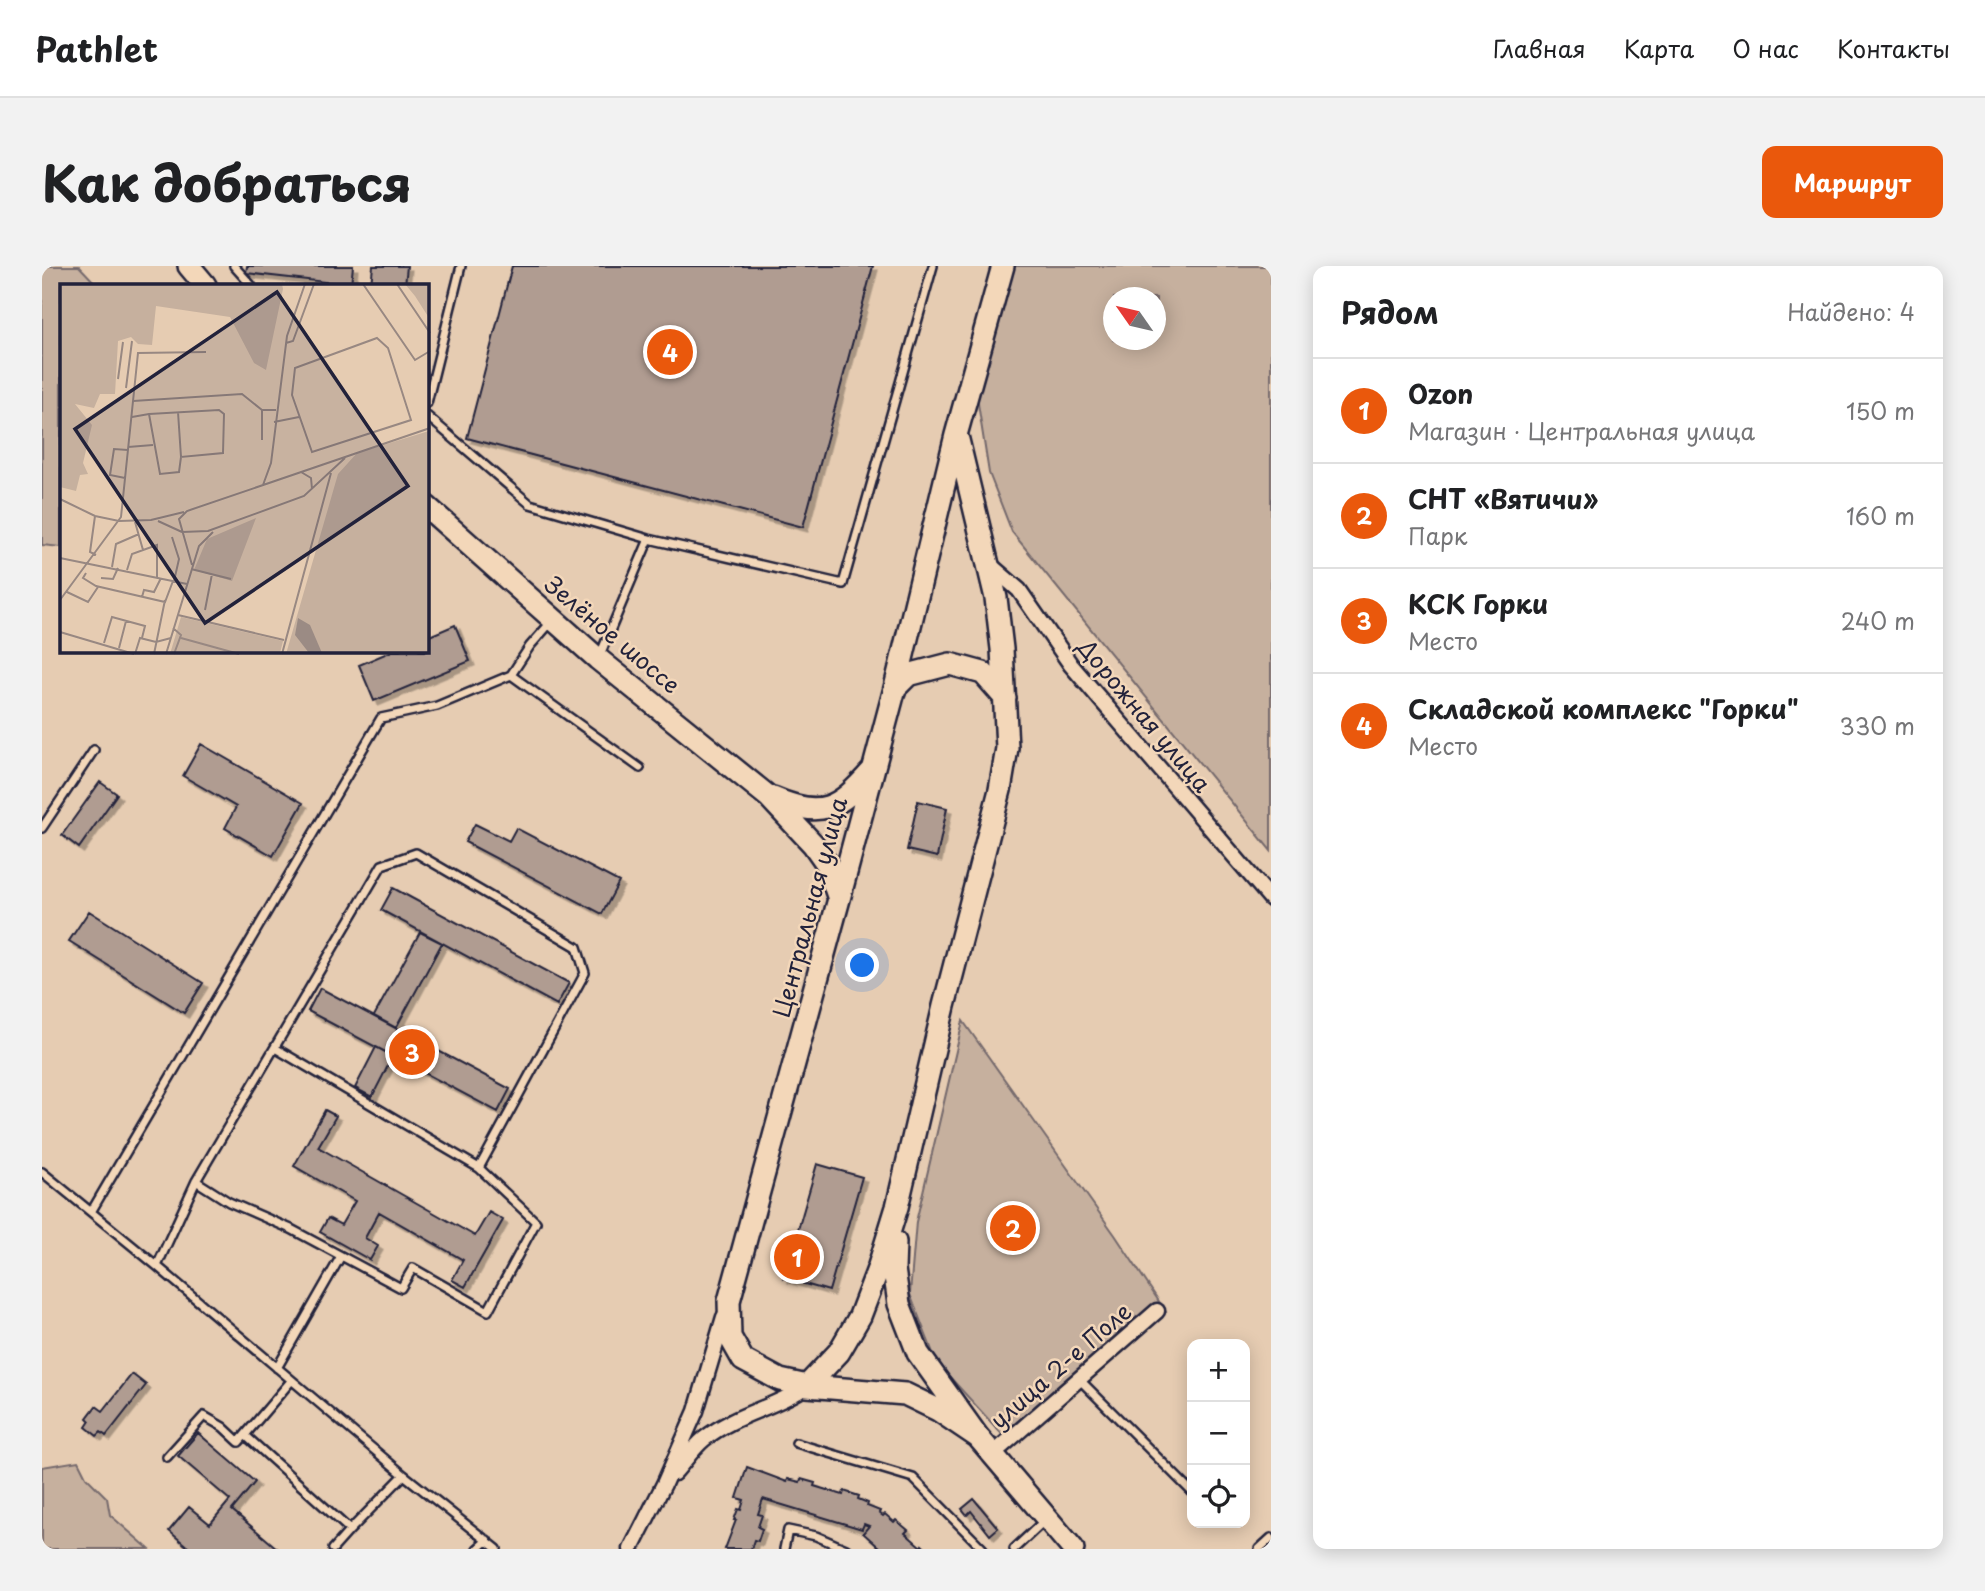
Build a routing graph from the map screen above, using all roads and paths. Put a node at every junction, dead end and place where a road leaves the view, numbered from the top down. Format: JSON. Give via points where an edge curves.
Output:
{"nodes":[{"id":1,"x":189,"y":266,"type":"edge"},
{"id":2,"x":234,"y":266,"type":"edge"},
{"id":3,"x":461,"y":266,"type":"edge"},
{"id":4,"x":933,"y":266,"type":"edge"},
{"id":5,"x":1003,"y":266,"type":"edge"},
{"id":6,"x":204,"y":284,"type":"edge"},
{"id":7,"x":250,"y":284,"type":"edge"},
{"id":8,"x":429,"y":395,"type":"edge"},
{"id":9,"x":429,"y":418,"type":"edge"},
{"id":10,"x":956,"y":435,"type":"junction"},
{"id":11,"x":429,"y":509,"type":"edge"},
{"id":12,"x":649,"y":539,"type":"junction"},
{"id":13,"x":986,"y":561,"type":"junction"},
{"id":14,"x":554,"y":619,"type":"junction"},
{"id":15,"x":598,"y":659,"type":"junction"},
{"id":16,"x":511,"y":676,"type":"junction"},
{"id":17,"x":895,"y":688,"type":"junction"},
{"id":18,"x":1005,"y":698,"type":"junction"},
{"id":19,"x":94,"y":750,"type":"dead end"},
{"id":20,"x":640,"y":768,"type":"dead end"},
{"id":21,"x":873,"y":769,"type":"junction"},
{"id":22,"x":769,"y":797,"type":"junction"},
{"id":23,"x":42,"y":828,"type":"edge"},
{"id":24,"x":1271,"y":898,"type":"edge"},
{"id":25,"x":839,"y":899,"type":"junction"},
{"id":26,"x":275,"y":1048,"type":"junction"},
{"id":27,"x":479,"y":1168,"type":"junction"},
{"id":28,"x":42,"y":1172,"type":"edge"},
{"id":29,"x":196,"y":1181,"type":"junction"},
{"id":30,"x":897,"y":1207,"type":"junction"},
{"id":31,"x":90,"y":1212,"type":"junction"},
{"id":32,"x":341,"y":1255,"type":"junction"},
{"id":33,"x":157,"y":1266,"type":"junction"},
{"id":34,"x":729,"y":1301,"type":"junction"},
{"id":35,"x":1157,"y":1311,"type":"dead end"},
{"id":36,"x":276,"y":1368,"type":"junction"},
{"id":37,"x":1079,"y":1379,"type":"junction"},
{"id":38,"x":291,"y":1381,"type":"junction"},
{"id":39,"x":807,"y":1386,"type":"junction"},
{"id":40,"x":245,"y":1435,"type":"junction"},
{"id":41,"x":978,"y":1437,"type":"junction"},
{"id":42,"x":796,"y":1443,"type":"dead end"},
{"id":43,"x":993,"y":1454,"type":"junction"},
{"id":44,"x":167,"y":1457,"type":"dead end"},
{"id":45,"x":404,"y":1475,"type":"junction"},
{"id":46,"x":664,"y":1485,"type":"junction"},
{"id":47,"x":1187,"y":1487,"type":"edge"},
{"id":48,"x":1047,"y":1518,"type":"junction"},
{"id":49,"x":350,"y":1530,"type":"junction"},
{"id":50,"x":1271,"y":1538,"type":"edge"},
{"id":51,"x":487,"y":1540,"type":"junction"},
{"id":52,"x":333,"y":1549,"type":"edge"},
{"id":53,"x":477,"y":1549,"type":"edge"},
{"id":54,"x":497,"y":1549,"type":"edge"},
{"id":55,"x":631,"y":1549,"type":"edge"},
{"id":56,"x":784,"y":1549,"type":"edge"},
{"id":57,"x":846,"y":1549,"type":"edge"},
{"id":58,"x":983,"y":1549,"type":"edge"},
{"id":59,"x":1014,"y":1549,"type":"edge"},
{"id":60,"x":1073,"y":1549,"type":"edge"},
{"id":61,"x":1259,"y":1549,"type":"edge"}],
"edges":[{"from":1,"to":6,"type":"main road"},
{"from":2,"to":7,"type":"lane"},
{"from":3,"to":8,"type":"lane"},
{"from":4,"to":12,"type":"lane","via":[[842,584]]},
{"from":5,"to":10,"type":"main road","name":"Центральная улица"},
{"from":9,"to":12,"type":"lane","via":[[530,504]]},
{"from":10,"to":13,"type":"main road"},
{"from":10,"to":17,"type":"main road","name":"Центральная улица"},
{"from":11,"to":14,"type":"main road","name":"Зелёное шоссе"},
{"from":12,"to":15,"type":"lane"},
{"from":13,"to":18,"type":"main road","via":[[996,598]]},
{"from":13,"to":24,"type":"street","name":"Дорожная улица","via":[[1019,590],[1071,666]]},
{"from":14,"to":15,"type":"main road","name":"Зелёное шоссе"},
{"from":14,"to":16,"type":"lane"},
{"from":15,"to":22,"type":"main road","name":"Зелёное шоссе"},
{"from":16,"to":20,"type":"lane"},
{"from":16,"to":31,"type":"lane","via":[[437,706],[381,718]]},
{"from":17,"to":18,"type":"main road","via":[[908,675],[950,664],[984,673]]},
{"from":17,"to":21,"type":"main road","name":"Центральная улица"},
{"from":18,"to":30,"type":"main road","via":[[1007,748],[1000,790]]},
{"from":19,"to":23,"type":"lane"},
{"from":21,"to":22,"type":"main road","via":[[838,803],[823,808],[808,810]]},
{"from":21,"to":25,"type":"main road","name":"Центральная улица"},
{"from":22,"to":25,"type":"main road","via":[[827,864]]},
{"from":25,"to":34,"type":"main road","name":"Центральная улица"},
{"from":26,"to":27,"type":"lane"},
{"from":26,"to":27,"type":"lane","via":[[382,865],[416,853],[577,947],[585,973]]},
{"from":26,"to":29,"type":"lane"},
{"from":27,"to":32,"type":"lane","via":[[536,1222],[488,1311],[413,1268],[401,1288]]},
{"from":28,"to":31,"type":"lane"},
{"from":29,"to":32,"type":"lane","via":[[229,1202]]},
{"from":29,"to":33,"type":"lane"},
{"from":30,"to":39,"type":"main road","via":[[860,1315],[839,1352]]},
{"from":30,"to":41,"type":"main road","via":[[894,1269],[899,1304],[918,1353]]},
{"from":31,"to":33,"type":"lane"},
{"from":32,"to":36,"type":"lane"},
{"from":33,"to":36,"type":"lane"},
{"from":34,"to":39,"type":"main road","via":[[730,1337],[743,1360],[780,1380]]},
{"from":34,"to":46,"type":"street","name":"Центральная улица","via":[[696,1411]]},
{"from":35,"to":37,"type":"street","name":"улица 2-е Поле"},
{"from":36,"to":38,"type":"lane"},
{"from":37,"to":43,"type":"street","name":"улица 2-е Поле"},
{"from":37,"to":47,"type":"lane"},
{"from":38,"to":40,"type":"lane"},
{"from":38,"to":45,"type":"lane"},
{"from":39,"to":41,"type":"main road","via":[[905,1394]]},
{"from":39,"to":46,"type":"street","via":[[702,1440]]},
{"from":40,"to":44,"type":"lane","via":[[239,1442],[204,1416]]},
{"from":40,"to":49,"type":"lane"},
{"from":41,"to":43,"type":"main road"},
{"from":42,"to":58,"type":"lane","via":[[913,1478]]},
{"from":43,"to":48,"type":"main road"},
{"from":45,"to":49,"type":"lane"},
{"from":45,"to":51,"type":"lane"},
{"from":46,"to":55,"type":"street","name":"Центральная улица"},
{"from":48,"to":59,"type":"lane"},
{"from":48,"to":60,"type":"main road"},
{"from":49,"to":52,"type":"lane"},
{"from":50,"to":61,"type":"lane"},
{"from":51,"to":53,"type":"lane"},
{"from":51,"to":54,"type":"lane"},
{"from":56,"to":57,"type":"lane","via":[[788,1530]]}]}
